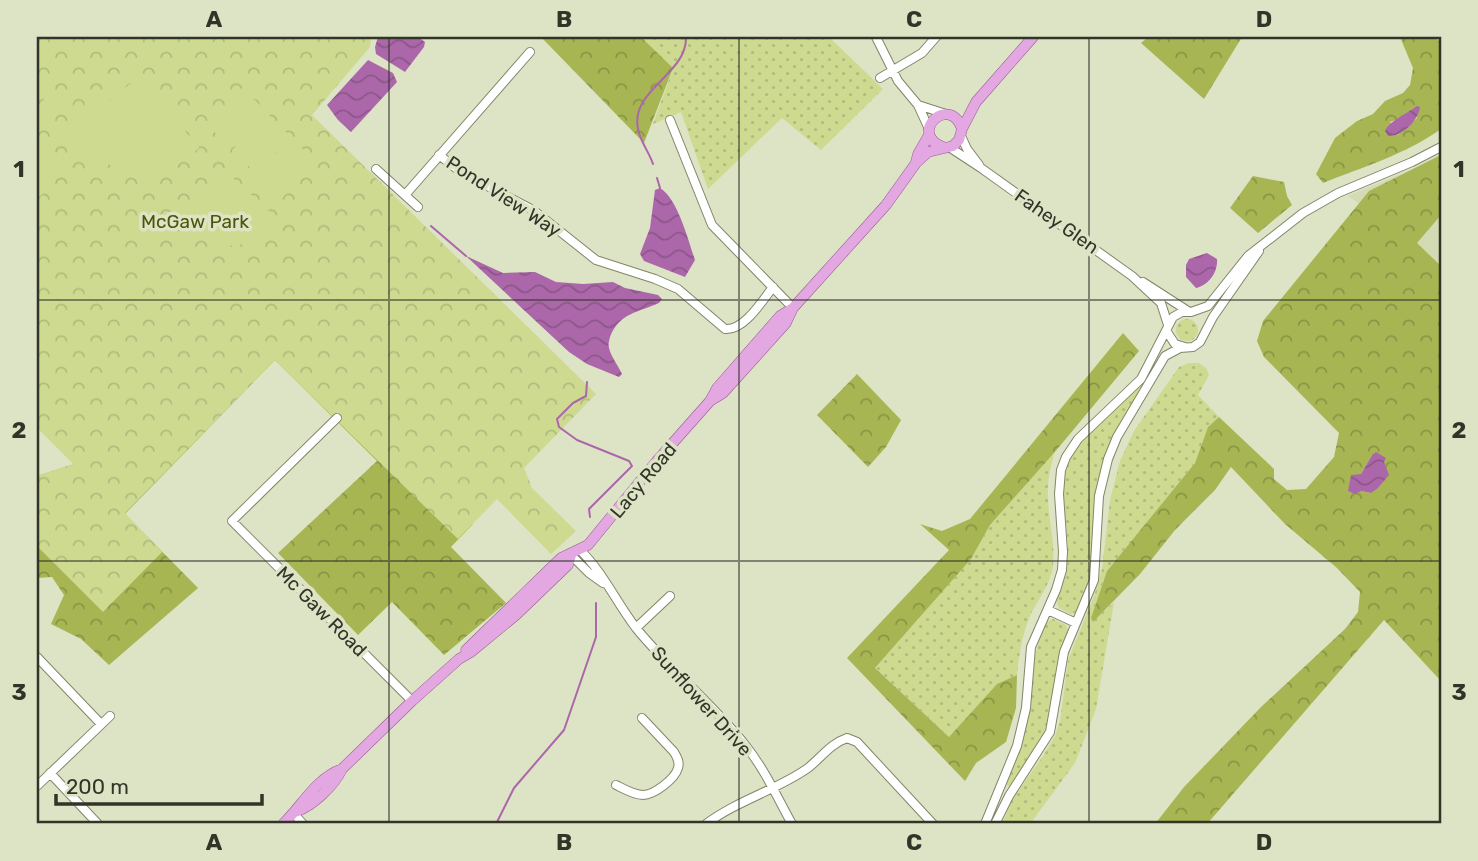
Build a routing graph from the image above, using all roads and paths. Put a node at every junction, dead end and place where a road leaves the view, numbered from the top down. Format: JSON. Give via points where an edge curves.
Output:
{"nodes":[{"id":1,"x":876,"y":37,"type":"edge"},
{"id":2,"x":936,"y":37,"type":"edge"},
{"id":3,"x":1033,"y":37,"type":"edge"},
{"id":4,"x":530,"y":52,"type":"dead end"},
{"id":5,"x":892,"y":70,"type":"junction"},
{"id":6,"x":880,"y":78,"type":"dead end"},
{"id":7,"x":976,"y":102,"type":"junction"},
{"id":8,"x":918,"y":105,"type":"junction"},
{"id":9,"x":948,"y":115,"type":"junction"},
{"id":10,"x":670,"y":120,"type":"dead end"},
{"id":11,"x":929,"y":132,"type":"junction"},
{"id":12,"x":962,"y":133,"type":"junction"},
{"id":13,"x":946,"y":147,"type":"junction"},
{"id":14,"x":1441,"y":147,"type":"edge"},
{"id":15,"x":439,"y":155,"type":"junction"},
{"id":16,"x":916,"y":163,"type":"junction"},
{"id":17,"x":981,"y":168,"type":"junction"},
{"id":18,"x":376,"y":169,"type":"dead end"},
{"id":19,"x":405,"y":195,"type":"junction"},
{"id":20,"x":418,"y":207,"type":"dead end"},
{"id":21,"x":1260,"y":248,"type":"junction"},
{"id":22,"x":1132,"y":276,"type":"junction"},
{"id":23,"x":773,"y":287,"type":"junction"},
{"id":24,"x":793,"y":308,"type":"junction"},
{"id":25,"x":1189,"y":311,"type":"junction"},
{"id":26,"x":1168,"y":329,"type":"junction"},
{"id":27,"x":1204,"y":336,"type":"junction"},
{"id":28,"x":1189,"y":348,"type":"junction"},
{"id":29,"x":337,"y":418,"type":"dead end"},
{"id":30,"x":575,"y":552,"type":"junction"},
{"id":31,"x":670,"y":596,"type":"dead end"},
{"id":32,"x":1048,"y":610,"type":"junction"},
{"id":33,"x":1076,"y":623,"type":"junction"},
{"id":34,"x":636,"y":628,"type":"junction"},
{"id":35,"x":37,"y":657,"type":"edge"},
{"id":36,"x":412,"y":701,"type":"junction"},
{"id":37,"x":110,"y":716,"type":"dead end"},
{"id":38,"x":642,"y":718,"type":"dead end"},
{"id":39,"x":101,"y":724,"type":"junction"},
{"id":40,"x":50,"y":773,"type":"junction"},
{"id":41,"x":616,"y":785,"type":"dead end"},
{"id":42,"x":37,"y":786,"type":"edge"},
{"id":43,"x":772,"y":786,"type":"junction"},
{"id":44,"x":295,"y":813,"type":"junction"},
{"id":45,"x":98,"y":824,"type":"edge"},
{"id":46,"x":283,"y":824,"type":"edge"},
{"id":47,"x":303,"y":824,"type":"edge"},
{"id":48,"x":706,"y":824,"type":"edge"},
{"id":49,"x":792,"y":824,"type":"edge"},
{"id":50,"x":933,"y":824,"type":"edge"},
{"id":51,"x":985,"y":824,"type":"edge"},
{"id":52,"x":995,"y":824,"type":"edge"}],
"edges":[{"from":1,"to":5,"type":"street"},
{"from":2,"to":5,"type":"street","via":[[922,54]]},
{"from":3,"to":7,"type":"main road"},
{"from":4,"to":15,"type":"street"},
{"from":5,"to":6,"type":"street"},
{"from":5,"to":8,"type":"street"},
{"from":7,"to":9,"type":"main road"},
{"from":7,"to":12,"type":"main road"},
{"from":8,"to":9,"type":"street"},
{"from":8,"to":11,"type":"street"},
{"from":9,"to":11,"type":"main road","via":[[933,120]]},
{"from":9,"to":12,"type":"main road","via":[[959,120]]},
{"from":10,"to":23,"type":"street","via":[[712,225]]},
{"from":11,"to":13,"type":"main road","via":[[934,143]]},
{"from":11,"to":16,"type":"main road","name":"Lacy Road"},
{"from":12,"to":13,"type":"main road","via":[[956,144]]},
{"from":12,"to":17,"type":"street","name":"Fahey Glen"},
{"from":13,"to":16,"type":"main road","name":"Lacy Road","via":[[928,152]]},
{"from":13,"to":17,"type":"street","name":"Fahey Glen"},
{"from":14,"to":21,"type":"street","via":[[1315,205]]},
{"from":15,"to":19,"type":"street"},
{"from":15,"to":23,"type":"street","name":"Pond View Way","via":[[461,172],[533,210],[596,260],[678,289],[725,329],[740,325]]},
{"from":16,"to":24,"type":"main road","name":"Lacy Road","via":[[886,205]]},
{"from":17,"to":22,"type":"street","name":"Fahey Glen"},
{"from":18,"to":19,"type":"street"},
{"from":19,"to":20,"type":"street"},
{"from":21,"to":25,"type":"street","via":[[1248,256],[1208,306]]},
{"from":21,"to":27,"type":"street"},
{"from":22,"to":25,"type":"street","name":"Fahey Glen"},
{"from":22,"to":26,"type":"street","name":"Fahey Glen","via":[[1161,303]]},
{"from":23,"to":24,"type":"street"},
{"from":24,"to":30,"type":"main road","name":"Lacy Road","via":[[780,316],[716,388],[710,401],[595,537]]},
{"from":25,"to":26,"type":"street","via":[[1177,314]]},
{"from":25,"to":27,"type":"street","via":[[1201,318]]},
{"from":26,"to":28,"type":"street","via":[[1175,344]]},
{"from":26,"to":32,"type":"street","via":[[1141,379],[1084,432],[1066,457],[1059,482],[1062,570]]},
{"from":27,"to":28,"type":"street"},
{"from":28,"to":33,"type":"street","via":[[1165,356],[1113,448],[1100,496],[1094,580]]},
{"from":29,"to":36,"type":"street","name":"Mc Gaw Road","via":[[232,521]]},
{"from":30,"to":34,"type":"street","name":"Sunflower Drive"},
{"from":30,"to":36,"type":"main road","name":"Lacy Road","via":[[561,558]]},
{"from":31,"to":34,"type":"street"},
{"from":32,"to":33,"type":"street"},
{"from":32,"to":51,"type":"street","via":[[1031,647],[1026,708],[1017,747]]},
{"from":33,"to":52,"type":"street","via":[[1061,665],[1051,732]]},
{"from":34,"to":43,"type":"street","name":"Sunflower Drive","via":[[743,743]]},
{"from":35,"to":39,"type":"street"},
{"from":36,"to":44,"type":"main road","name":"Lacy Road","via":[[327,789]]},
{"from":37,"to":39,"type":"street"},
{"from":38,"to":41,"type":"street","via":[[674,752],[678,770],[650,794],[638,795]]},
{"from":39,"to":40,"type":"street"},
{"from":40,"to":42,"type":"street"},
{"from":40,"to":45,"type":"street"},
{"from":43,"to":48,"type":"street"},
{"from":43,"to":49,"type":"street","name":"Sunflower Drive"},
{"from":43,"to":50,"type":"street","via":[[807,768],[835,742],[847,738],[857,742]]},
{"from":44,"to":46,"type":"main road","name":"Lacy Road"},
{"from":44,"to":47,"type":"street"}]}
